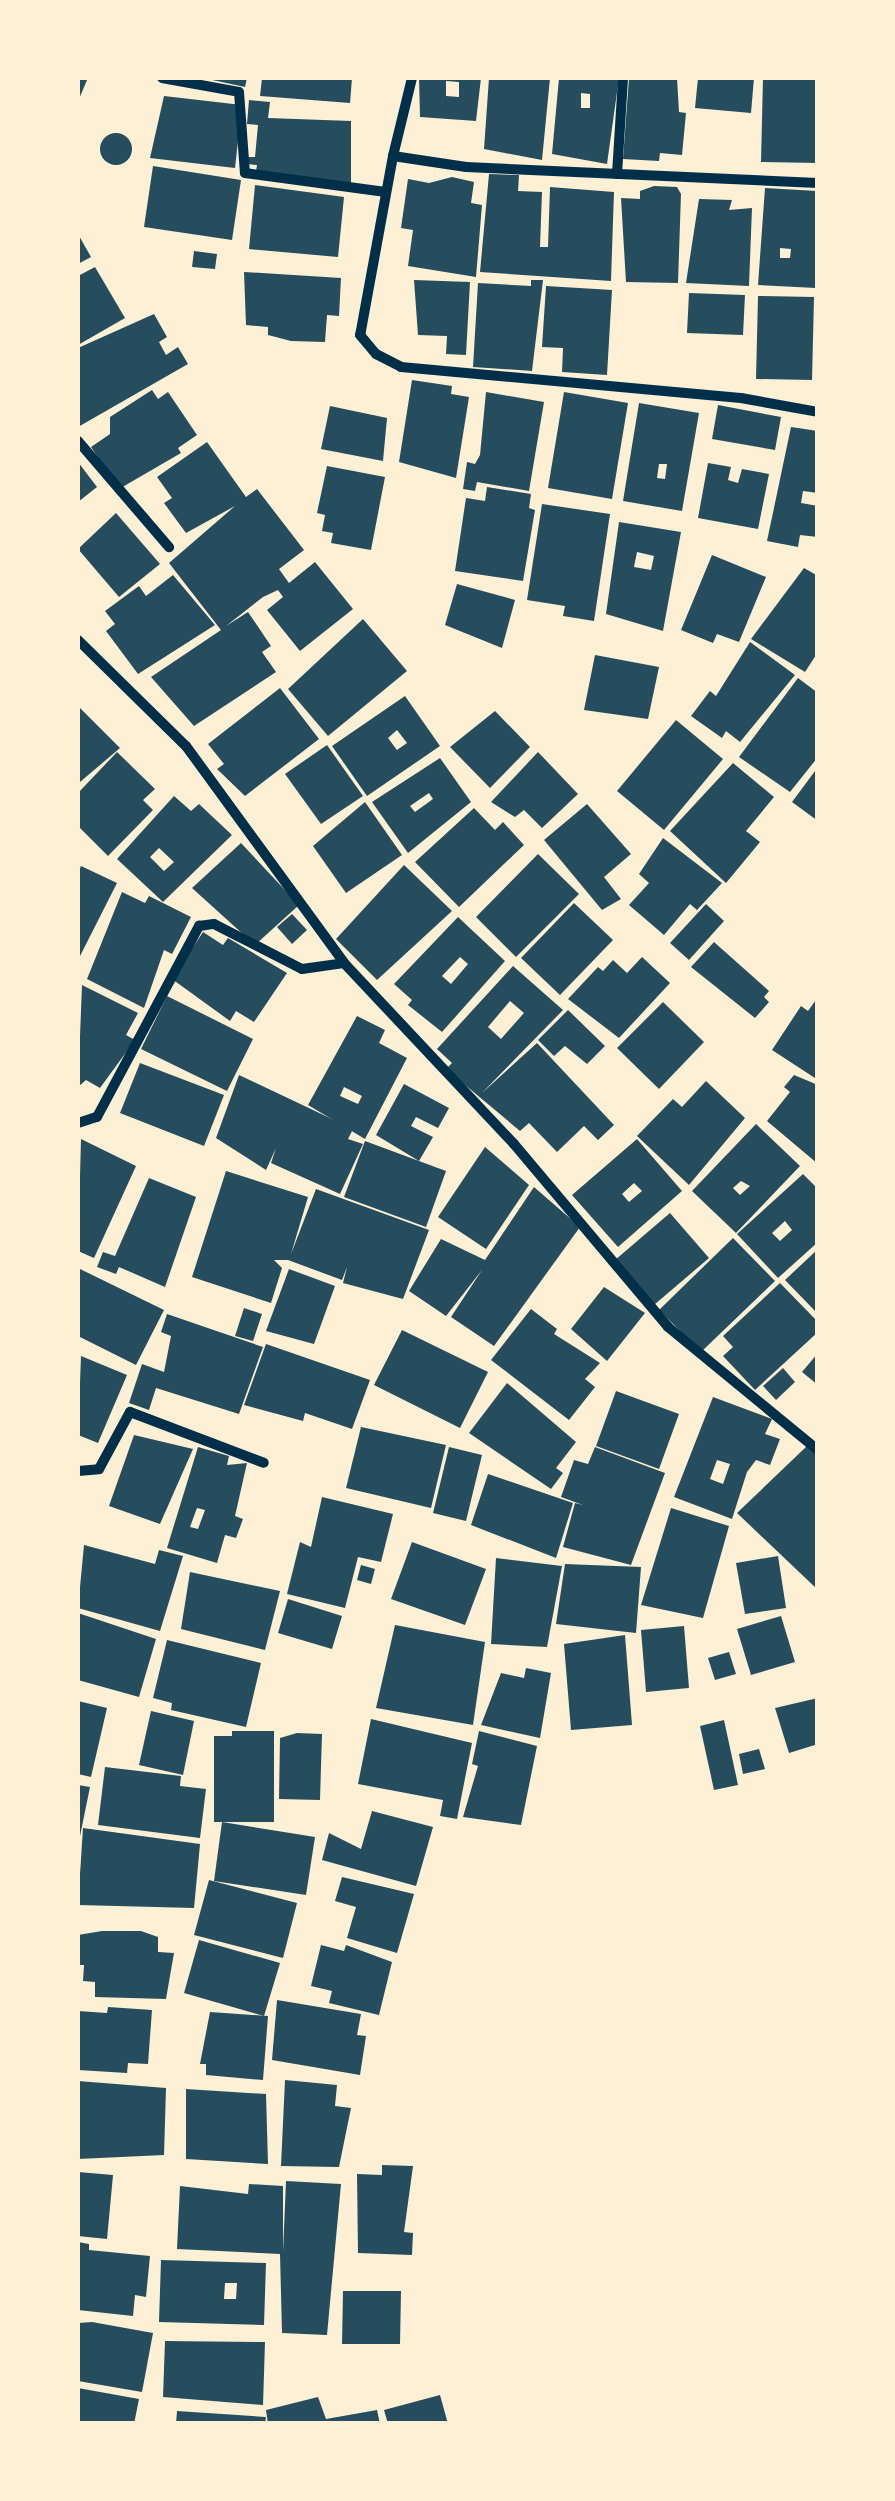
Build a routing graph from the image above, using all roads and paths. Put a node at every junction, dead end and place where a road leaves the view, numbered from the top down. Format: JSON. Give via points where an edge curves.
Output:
{"nodes":[{"id":1,"x":162,"y":78,"type":"edge"},
{"id":2,"x":412,"y":78,"type":"edge"},
{"id":3,"x":623,"y":78,"type":"edge"},
{"id":4,"x":392,"y":156,"type":"junction"},
{"id":5,"x":617,"y":174,"type":"junction"},
{"id":6,"x":818,"y":183,"type":"edge"},
{"id":7,"x":386,"y":192,"type":"junction"},
{"id":8,"x":818,"y":412,"type":"edge"},
{"id":9,"x":78,"y":440,"type":"edge"},
{"id":10,"x":169,"y":547,"type":"dead end"},
{"id":11,"x":78,"y":640,"type":"edge"},
{"id":12,"x":344,"y":963,"type":"junction"},
{"id":13,"x":78,"y":1123,"type":"edge"},
{"id":14,"x":818,"y":1450,"type":"edge"},
{"id":15,"x":264,"y":1462,"type":"dead end"},
{"id":16,"x":78,"y":1470,"type":"edge"}],
"edges":[{"from":1,"to":7,"type":"street","via":[[240,92],[245,173]]},
{"from":2,"to":4,"type":"street"},
{"from":3,"to":5,"type":"street"},
{"from":4,"to":5,"type":"street"},
{"from":4,"to":7,"type":"street"},
{"from":5,"to":6,"type":"street"},
{"from":7,"to":8,"type":"street","via":[[360,334],[388,360]]},
{"from":9,"to":10,"type":"street"},
{"from":11,"to":12,"type":"street","via":[[186,746]]},
{"from":12,"to":13,"type":"street","via":[[302,969],[214,924],[198,926],[97,1118]]},
{"from":12,"to":14,"type":"street","via":[[514,1144],[668,1327]]},
{"from":15,"to":16,"type":"street","via":[[130,1412],[99,1469]]}]}
